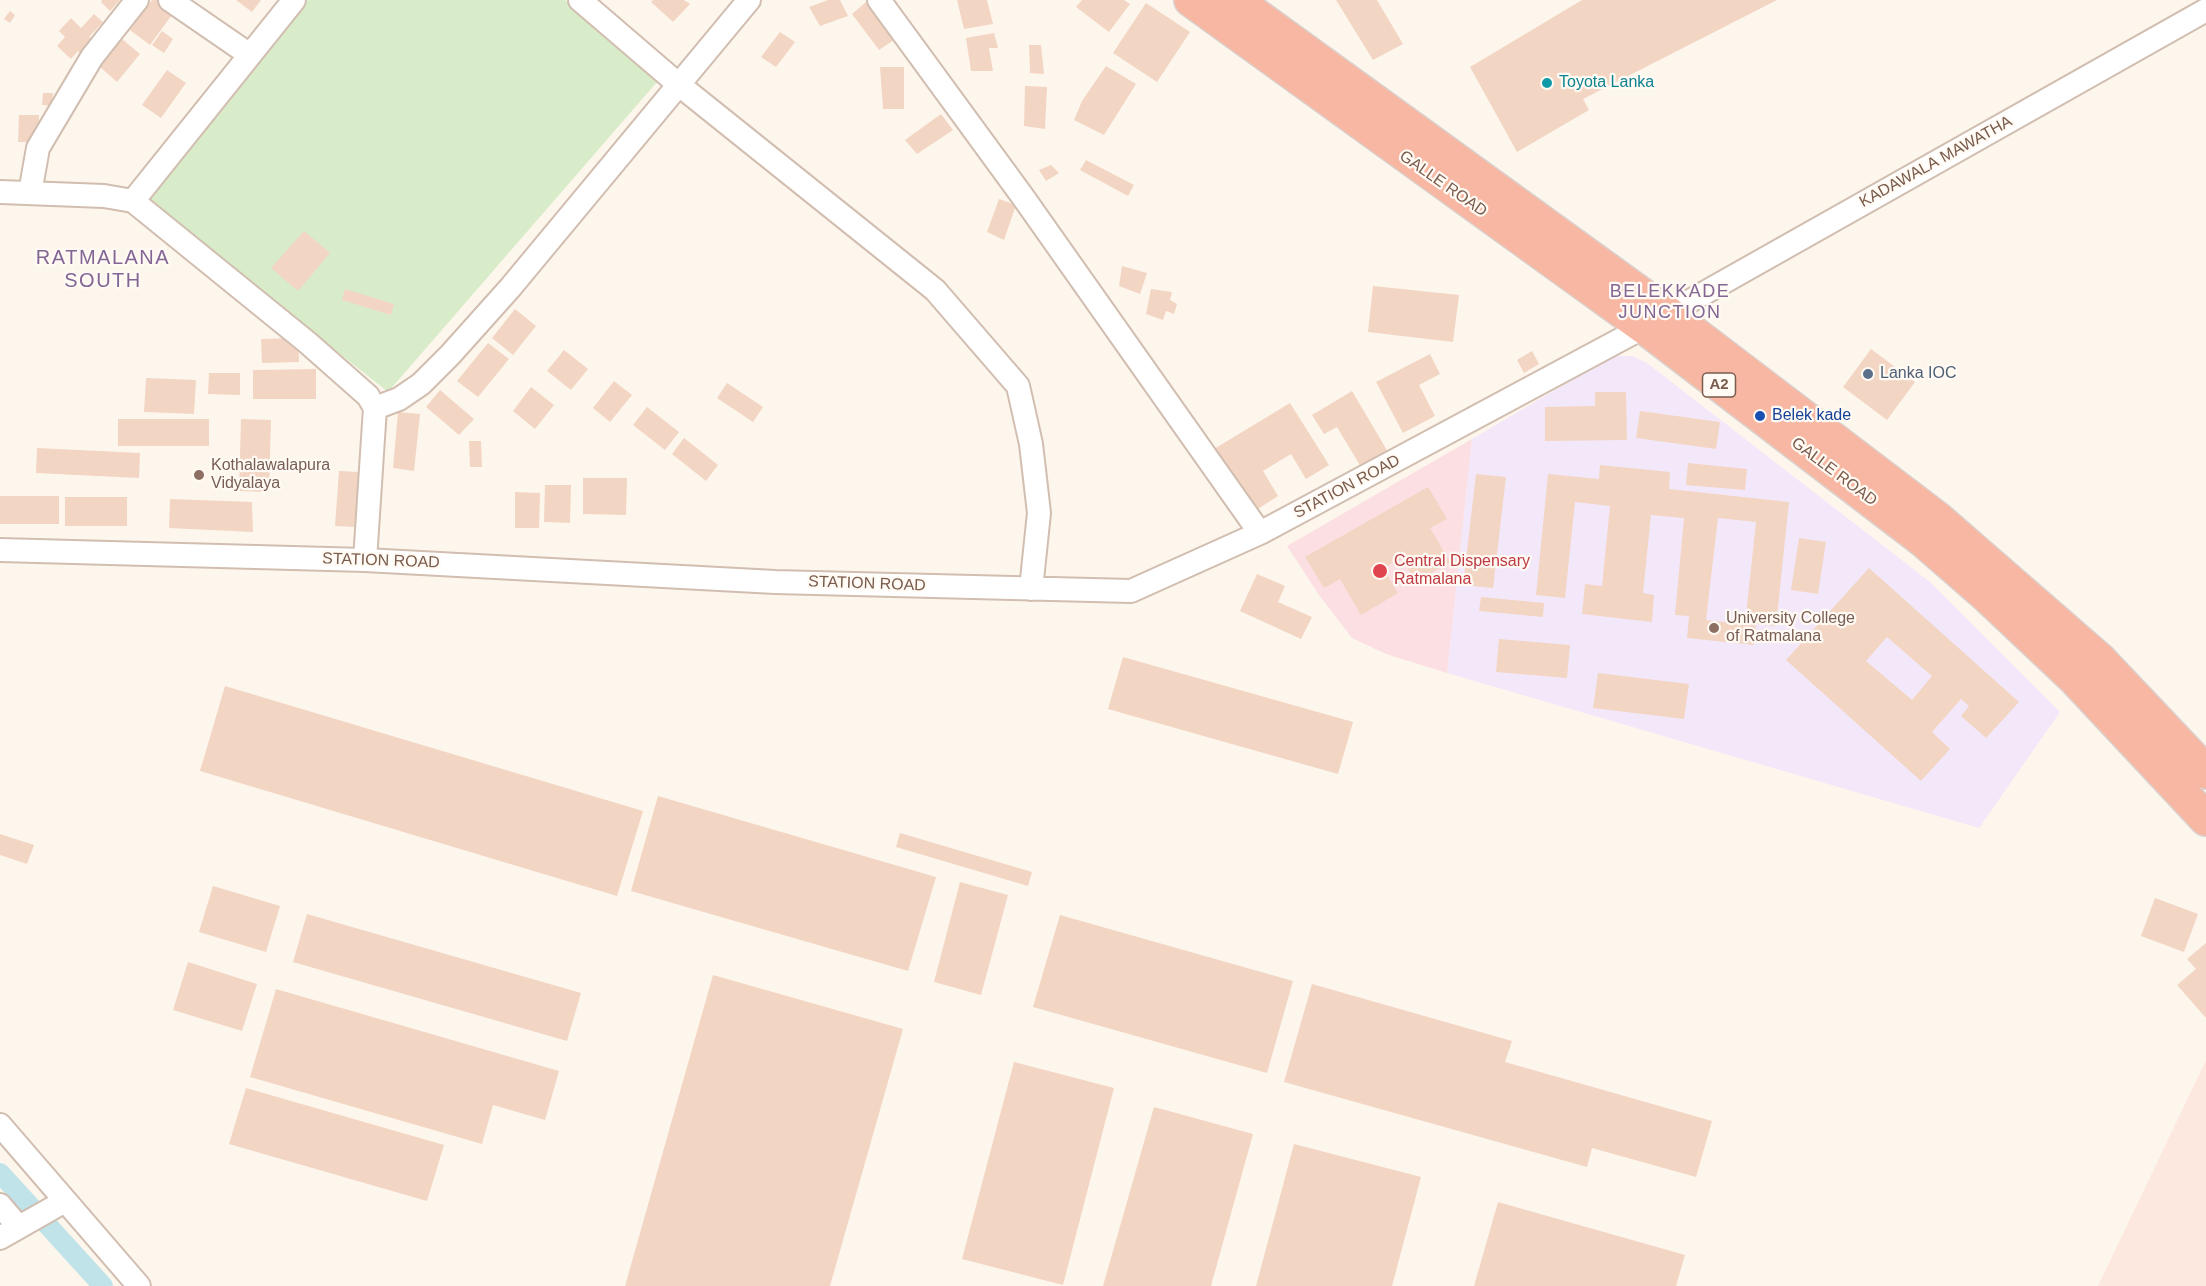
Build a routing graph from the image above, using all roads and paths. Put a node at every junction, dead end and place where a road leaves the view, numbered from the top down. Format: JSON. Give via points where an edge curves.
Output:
{"nodes":[{"id":1,"x":137,"y":0,"type":"edge"},
{"id":2,"x":170,"y":0,"type":"edge"},
{"id":3,"x":294,"y":0,"type":"edge"},
{"id":4,"x":580,"y":0,"type":"edge"},
{"id":5,"x":749,"y":0,"type":"edge"},
{"id":6,"x":879,"y":0,"type":"edge"},
{"id":7,"x":1191,"y":0,"type":"edge"},
{"id":8,"x":1235,"y":0,"type":"edge"},
{"id":9,"x":2206,"y":10,"type":"edge"},
{"id":10,"x":250,"y":55,"type":"junction"},
{"id":11,"x":678,"y":84,"type":"junction"},
{"id":12,"x":0,"y":192,"type":"edge"},
{"id":13,"x":30,"y":193,"type":"junction"},
{"id":14,"x":133,"y":201,"type":"junction"},
{"id":15,"x":1655,"y":320,"type":"junction"},
{"id":16,"x":375,"y":408,"type":"junction"},
{"id":17,"x":1260,"y":533,"type":"junction"},
{"id":18,"x":0,"y":550,"type":"edge"},
{"id":19,"x":365,"y":560,"type":"junction"},
{"id":20,"x":1031,"y":589,"type":"junction"},
{"id":21,"x":2206,"y":772,"type":"edge"},
{"id":22,"x":2206,"y":819,"type":"edge"},
{"id":23,"x":0,"y":1125,"type":"edge"},
{"id":24,"x":65,"y":1201,"type":"junction"},
{"id":25,"x":0,"y":1205,"type":"edge"},
{"id":26,"x":22,"y":1223,"type":"edge"},
{"id":27,"x":139,"y":1286,"type":"edge"}],
"edges":[{"from":1,"to":13,"type":"street","via":[[92,57],[38,148]]},
{"from":2,"to":10,"type":"street"},
{"from":3,"to":10,"type":"street"},
{"from":4,"to":11,"type":"street"},
{"from":5,"to":11,"type":"street"},
{"from":6,"to":17,"type":"street"},
{"from":7,"to":15,"type":"highway","name":"GALLE ROAD","number":"A2"},
{"from":8,"to":15,"type":"highway","name":"GALLE ROAD","number":"A2"},
{"from":9,"to":15,"type":"street","name":"KADAWALA MAWATHA"},
{"from":10,"to":14,"type":"street"},
{"from":11,"to":16,"type":"street","via":[[450,355],[421,384],[399,399]]},
{"from":11,"to":20,"type":"street","via":[[935,290],[1018,386],[1031,444],[1039,513]]},
{"from":12,"to":13,"type":"street"},
{"from":13,"to":14,"type":"street"},
{"from":14,"to":16,"type":"street","via":[[316,350],[368,396]]},
{"from":15,"to":17,"type":"street","name":"STATION ROAD"},
{"from":15,"to":21,"type":"highway","name":"GALLE ROAD","number":"A2","via":[[1888,480],[1972,547],[2100,660]]},
{"from":15,"to":22,"type":"highway","name":"GALLE ROAD","number":"A2","via":[[1963,574],[2075,679]]},
{"from":16,"to":19,"type":"street"},
{"from":17,"to":20,"type":"street","name":"STATION ROAD","via":[[1131,591]]},
{"from":18,"to":19,"type":"street","name":"STATION ROAD"},
{"from":19,"to":20,"type":"street","name":"STATION ROAD","via":[[775,582]]},
{"from":23,"to":24,"type":"street"},
{"from":24,"to":26,"type":"street"},
{"from":24,"to":27,"type":"street"},
{"from":25,"to":26,"type":"street"}]}
